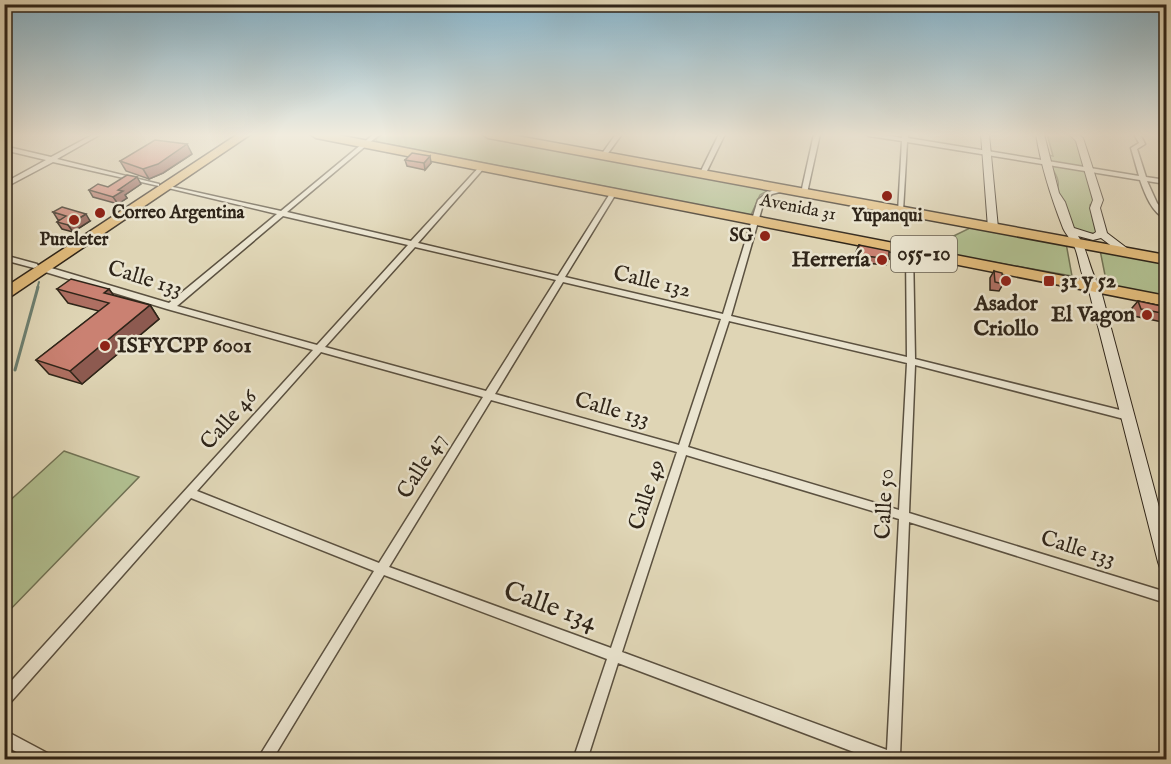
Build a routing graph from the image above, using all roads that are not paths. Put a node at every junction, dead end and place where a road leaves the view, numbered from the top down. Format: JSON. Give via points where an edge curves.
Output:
{"nodes":[{"id":1,"x":34,"y":170,"type":"edge"},
{"id":2,"x":94,"y":170,"type":"edge"},
{"id":3,"x":183,"y":170,"type":"edge"},
{"id":4,"x":186,"y":170,"type":"edge"},
{"id":5,"x":334,"y":170,"type":"edge"},
{"id":6,"x":480,"y":170,"type":"edge"},
{"id":7,"x":501,"y":170,"type":"edge"},
{"id":8,"x":685,"y":170,"type":"edge"},
{"id":9,"x":705,"y":170,"type":"edge"},
{"id":10,"x":809,"y":170,"type":"edge"},
{"id":11,"x":903,"y":170,"type":"edge"},
{"id":12,"x":988,"y":170,"type":"edge"},
{"id":13,"x":1048,"y":170,"type":"edge"},
{"id":14,"x":1089,"y":170,"type":"joint"},
{"id":15,"x":1141,"y":170,"type":"edge"},
{"id":16,"x":703,"y":173,"type":"junction"},
{"id":17,"x":1144,"y":178,"type":"junction"},
{"id":18,"x":1167,"y":182,"type":"edge"},
{"id":19,"x":161,"y":185,"type":"junction"},
{"id":20,"x":4,"y":186,"type":"edge"},
{"id":21,"x":786,"y":189,"type":"junction"},
{"id":22,"x":614,"y":192,"type":"junction"},
{"id":23,"x":804,"y":193,"type":"junction"},
{"id":24,"x":900,"y":211,"type":"junction"},
{"id":25,"x":282,"y":214,"type":"junction"},
{"id":26,"x":1167,"y":217,"type":"edge"},
{"id":27,"x":754,"y":219,"type":"junction"},
{"id":28,"x":993,"y":228,"type":"junction"},
{"id":29,"x":1068,"y":230,"type":"junction"},
{"id":30,"x":1102,"y":234,"type":"junction"},
{"id":31,"x":1050,"y":238,"type":"junction"},
{"id":32,"x":415,"y":244,"type":"junction"},
{"id":33,"x":1085,"y":244,"type":"junction"},
{"id":34,"x":910,"y":251,"type":"junction"},
{"id":35,"x":1126,"y":252,"type":"junction"},
{"id":36,"x":4,"y":257,"type":"edge"},
{"id":37,"x":1167,"y":260,"type":"edge"},
{"id":38,"x":39,"y":268,"type":"junction"},
{"id":39,"x":560,"y":279,"type":"junction"},
{"id":40,"x":4,"y":286,"type":"edge"},
{"id":41,"x":1094,"y":287,"type":"junction"},
{"id":42,"x":4,"y":296,"type":"edge"},
{"id":43,"x":1167,"y":301,"type":"edge"},
{"id":44,"x":170,"y":307,"type":"junction"},
{"id":45,"x":726,"y":318,"type":"junction"},
{"id":46,"x":317,"y":350,"type":"junction"},
{"id":47,"x":911,"y":361,"type":"junction"},
{"id":48,"x":488,"y":395,"type":"junction"},
{"id":49,"x":1128,"y":416,"type":"junction"},
{"id":50,"x":682,"y":450,"type":"junction"},
{"id":51,"x":190,"y":493,"type":"junction"},
{"id":52,"x":904,"y":515,"type":"junction"},
{"id":53,"x":1167,"y":562,"type":"edge"},
{"id":54,"x":381,"y":569,"type":"junction"},
{"id":55,"x":1167,"y":598,"type":"edge"},
{"id":56,"x":614,"y":656,"type":"junction"},
{"id":57,"x":4,"y":699,"type":"edge"},
{"id":58,"x":4,"y":737,"type":"edge"},
{"id":59,"x":46,"y":759,"type":"edge"},
{"id":60,"x":264,"y":759,"type":"edge"},
{"id":61,"x":580,"y":759,"type":"edge"},
{"id":62,"x":894,"y":759,"type":"edge"}],
"edges":[{"from":1,"to":20,"type":"street"},
{"from":2,"to":19,"type":"street","name":"Calle 132"},
{"from":3,"to":19,"type":"highway"},
{"from":4,"to":19,"type":"highway"},
{"from":5,"to":25,"type":"street"},
{"from":6,"to":32,"type":"street","name":"Calle 46"},
{"from":7,"to":22,"type":"highway","name":"Avenida 31","number":"055-10"},
{"from":8,"to":16,"type":"highway","name":"Avenida 31","number":"055-10"},
{"from":9,"to":16,"type":"street"},
{"from":10,"to":23,"type":"street"},
{"from":11,"to":24,"type":"street"},
{"from":12,"to":28,"type":"street"},
{"from":13,"to":29,"type":"street"},
{"from":14,"to":17,"type":"street"},
{"from":14,"to":30,"type":"street"},
{"from":15,"to":17,"type":"street"},
{"from":16,"to":21,"type":"highway","name":"Avenida 31","number":"055-10"},
{"from":17,"to":18,"type":"street"},
{"from":17,"to":26,"type":"street","via":[[1158,211]]},
{"from":19,"to":25,"type":"street","name":"Calle 132"},
{"from":19,"to":38,"type":"highway"},
{"from":21,"to":23,"type":"highway","name":"Avenida 31","number":"055-10"},
{"from":21,"to":27,"type":"street","name":"Calle 49","via":[[761,200]]},
{"from":22,"to":27,"type":"highway","name":"Avenida 31","number":"055-10"},
{"from":22,"to":39,"type":"street","name":"Calle 47"},
{"from":23,"to":24,"type":"highway","name":"Avenida 31","number":"055-10"},
{"from":24,"to":28,"type":"highway","name":"Avenida 31","number":"055-10"},
{"from":25,"to":32,"type":"street","name":"Calle 132"},
{"from":25,"to":44,"type":"street"},
{"from":27,"to":34,"type":"highway","name":"Avenida 31","number":"055-10"},
{"from":27,"to":45,"type":"street","name":"Calle 49"},
{"from":28,"to":31,"type":"highway","name":"Avenida 31","number":"055-10"},
{"from":29,"to":30,"type":"street","via":[[1093,237]]},
{"from":29,"to":31,"type":"street"},
{"from":29,"to":33,"type":"street"},
{"from":30,"to":33,"type":"street"},
{"from":30,"to":35,"type":"street"},
{"from":31,"to":33,"type":"highway","name":"Avenida 31","number":"055-10"},
{"from":32,"to":39,"type":"street","name":"Calle 132"},
{"from":32,"to":46,"type":"street","name":"Calle 46"},
{"from":33,"to":35,"type":"highway","name":"Avenida 31","number":"055-10"},
{"from":33,"to":41,"type":"street","via":[[1091,249],[1097,280]]},
{"from":34,"to":41,"type":"highway","name":"Avenida 31","number":"055-10"},
{"from":34,"to":47,"type":"street","name":"Calle 50"},
{"from":35,"to":37,"type":"highway","name":"Avenida 31","number":"055-10"},
{"from":36,"to":38,"type":"street","name":"Calle 133"},
{"from":38,"to":40,"type":"highway"},
{"from":38,"to":42,"type":"highway"},
{"from":38,"to":44,"type":"street","name":"Calle 133"},
{"from":39,"to":45,"type":"street","name":"Calle 132"},
{"from":39,"to":48,"type":"street","name":"Calle 47"},
{"from":41,"to":43,"type":"highway","name":"Avenida 31","number":"055-10"},
{"from":41,"to":49,"type":"street"},
{"from":44,"to":46,"type":"street","name":"Calle 133"},
{"from":45,"to":47,"type":"street","name":"Calle 132"},
{"from":45,"to":50,"type":"street","name":"Calle 49"},
{"from":46,"to":48,"type":"street","name":"Calle 133"},
{"from":46,"to":51,"type":"street","name":"Calle 46"},
{"from":47,"to":49,"type":"street","name":"Calle 132"},
{"from":47,"to":52,"type":"street","name":"Calle 50"},
{"from":48,"to":50,"type":"street","name":"Calle 133"},
{"from":48,"to":54,"type":"street","name":"Calle 47"},
{"from":49,"to":53,"type":"street"},
{"from":50,"to":52,"type":"street","name":"Calle 133"},
{"from":50,"to":56,"type":"street","name":"Calle 49"},
{"from":51,"to":54,"type":"street","name":"Calle 134"},
{"from":51,"to":57,"type":"street","name":"Calle 46"},
{"from":52,"to":55,"type":"street","name":"Calle 133"},
{"from":52,"to":62,"type":"street","name":"Calle 50"},
{"from":54,"to":56,"type":"street","name":"Calle 134"},
{"from":54,"to":60,"type":"street","name":"Calle 47"},
{"from":56,"to":61,"type":"street","name":"Calle 49"},
{"from":56,"to":62,"type":"street","name":"Calle 134"},
{"from":58,"to":59,"type":"street"}]}
